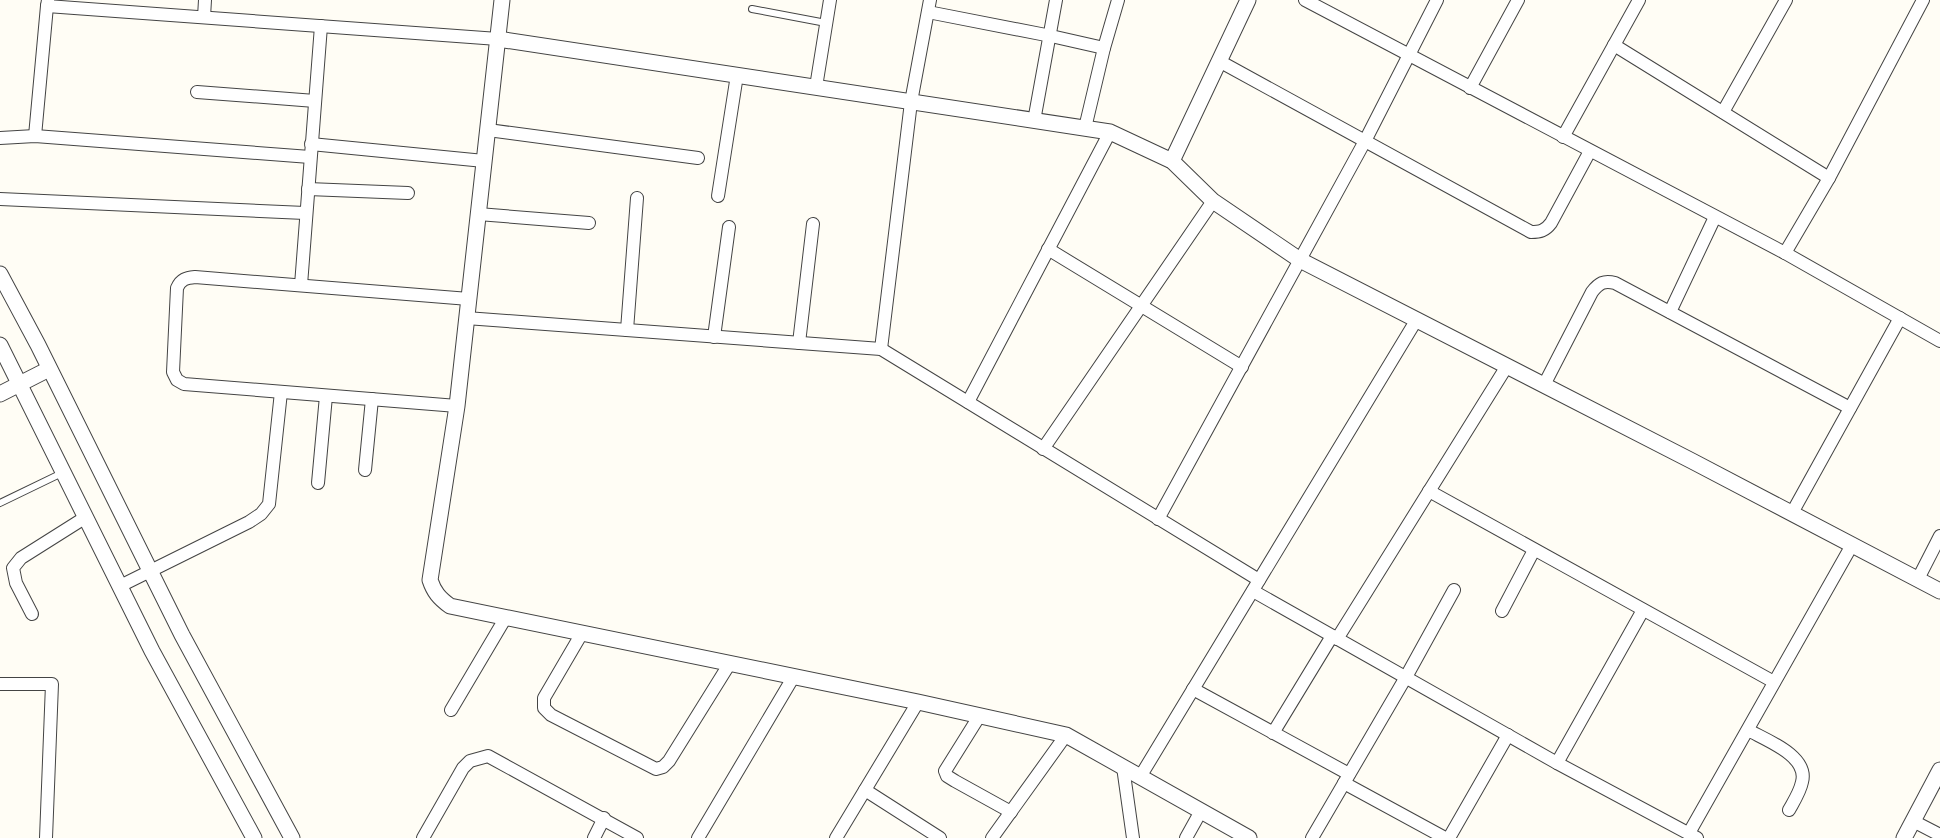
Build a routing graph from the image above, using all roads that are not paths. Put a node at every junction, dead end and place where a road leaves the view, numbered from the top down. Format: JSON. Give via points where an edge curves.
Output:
{"nodes":[{"id":1,"x":205,"y":0,"type":"edge"},
{"id":2,"x":502,"y":0,"type":"edge"},
{"id":3,"x":830,"y":0,"type":"edge"},
{"id":4,"x":1056,"y":0,"type":"edge"},
{"id":5,"x":1118,"y":0,"type":"edge"},
{"id":6,"x":1248,"y":0,"type":"edge"},
{"id":7,"x":1305,"y":0,"type":"edge"},
{"id":8,"x":1437,"y":0,"type":"edge"},
{"id":9,"x":1518,"y":0,"type":"edge"},
{"id":10,"x":1639,"y":0,"type":"edge"},
{"id":11,"x":1786,"y":0,"type":"edge"},
{"id":12,"x":1923,"y":0,"type":"edge"},
{"id":13,"x":48,"y":3,"type":"edge"},
{"id":14,"x":929,"y":6,"type":"edge"},
{"id":15,"x":752,"y":9,"type":"dead end"},
{"id":16,"x":204,"y":17,"type":"junction"},
{"id":17,"x":826,"y":23,"type":"junction"},
{"id":18,"x":321,"y":26,"type":"junction"},
{"id":19,"x":1051,"y":36,"type":"junction"},
{"id":20,"x":498,"y":39,"type":"junction"},
{"id":21,"x":1614,"y":45,"type":"junction"},
{"id":22,"x":1104,"y":48,"type":"junction"},
{"id":23,"x":1409,"y":56,"type":"junction"},
{"id":24,"x":1219,"y":61,"type":"junction"},
{"id":25,"x":737,"y":75,"type":"junction"},
{"id":26,"x":816,"y":87,"type":"junction"},
{"id":27,"x":1470,"y":88,"type":"junction"},
{"id":28,"x":198,"y":92,"type":"dead end"},
{"id":29,"x":315,"y":100,"type":"junction"},
{"id":30,"x":910,"y":102,"type":"junction"},
{"id":31,"x":1723,"y":112,"type":"junction"},
{"id":32,"x":1034,"y":120,"type":"junction"},
{"id":33,"x":1085,"y":128,"type":"junction"},
{"id":34,"x":488,"y":130,"type":"junction"},
{"id":35,"x":1110,"y":132,"type":"junction"},
{"id":36,"x":35,"y":136,"type":"junction"},
{"id":37,"x":1563,"y":137,"type":"junction"},
{"id":38,"x":0,"y":138,"type":"edge"},
{"id":39,"x":1365,"y":141,"type":"junction"},
{"id":40,"x":311,"y":144,"type":"junction"},
{"id":41,"x":1590,"y":151,"type":"junction"},
{"id":42,"x":310,"y":157,"type":"junction"},
{"id":43,"x":698,"y":158,"type":"dead end"},
{"id":44,"x":484,"y":161,"type":"junction"},
{"id":45,"x":1172,"y":161,"type":"junction"},
{"id":46,"x":1829,"y":178,"type":"junction"},
{"id":47,"x":308,"y":188,"type":"junction"},
{"id":48,"x":408,"y":193,"type":"dead end"},
{"id":49,"x":718,"y":196,"type":"dead end"},
{"id":50,"x":637,"y":198,"type":"dead end"},
{"id":51,"x":0,"y":199,"type":"edge"},
{"id":52,"x":1213,"y":201,"type":"junction"},
{"id":53,"x":305,"y":213,"type":"junction"},
{"id":54,"x":478,"y":214,"type":"junction"},
{"id":55,"x":1715,"y":217,"type":"junction"},
{"id":56,"x":589,"y":224,"type":"dead end"},
{"id":57,"x":813,"y":224,"type":"dead end"},
{"id":58,"x":729,"y":227,"type":"dead end"},
{"id":59,"x":1048,"y":249,"type":"junction"},
{"id":60,"x":1785,"y":253,"type":"junction"},
{"id":61,"x":1300,"y":260,"type":"junction"},
{"id":62,"x":0,"y":274,"type":"edge"},
{"id":63,"x":301,"y":285,"type":"junction"},
{"id":64,"x":468,"y":299,"type":"junction"},
{"id":65,"x":1141,"y":306,"type":"junction"},
{"id":66,"x":1670,"y":312,"type":"junction"},
{"id":67,"x":466,"y":318,"type":"junction"},
{"id":68,"x":1900,"y":318,"type":"junction"},
{"id":69,"x":1416,"y":319,"type":"junction"},
{"id":70,"x":627,"y":330,"type":"junction"},
{"id":71,"x":714,"y":337,"type":"junction"},
{"id":72,"x":1940,"y":341,"type":"edge"},
{"id":73,"x":799,"y":343,"type":"junction"},
{"id":74,"x":0,"y":345,"type":"edge"},
{"id":75,"x":881,"y":349,"type":"junction"},
{"id":76,"x":1507,"y":366,"type":"junction"},
{"id":77,"x":1242,"y":367,"type":"junction"},
{"id":78,"x":49,"y":369,"type":"junction"},
{"id":79,"x":20,"y":383,"type":"junction"},
{"id":80,"x":1544,"y":385,"type":"junction"},
{"id":81,"x":281,"y":392,"type":"junction"},
{"id":82,"x":0,"y":394,"type":"edge"},
{"id":83,"x":326,"y":396,"type":"junction"},
{"id":84,"x":372,"y":399,"type":"junction"},
{"id":85,"x":968,"y":402,"type":"junction"},
{"id":86,"x":457,"y":406,"type":"junction"},
{"id":87,"x":1850,"y":408,"type":"junction"},
{"id":88,"x":1044,"y":448,"type":"junction"},
{"id":89,"x":365,"y":470,"type":"dead end"},
{"id":90,"x":64,"y":472,"type":"junction"},
{"id":91,"x":318,"y":483,"type":"dead end"},
{"id":92,"x":1429,"y":491,"type":"junction"},
{"id":93,"x":0,"y":503,"type":"edge"},
{"id":94,"x":1792,"y":513,"type":"junction"},
{"id":95,"x":86,"y":516,"type":"junction"},
{"id":96,"x":1158,"y":519,"type":"junction"},
{"id":97,"x":1940,"y":536,"type":"edge"},
{"id":98,"x":1852,"y":545,"type":"junction"},
{"id":99,"x":1534,"y":550,"type":"junction"},
{"id":100,"x":150,"y":571,"type":"junction"},
{"id":101,"x":1918,"y":579,"type":"junction"},
{"id":102,"x":120,"y":586,"type":"junction"},
{"id":103,"x":1256,"y":586,"type":"junction"},
{"id":104,"x":1454,"y":590,"type":"dead end"},
{"id":105,"x":1940,"y":591,"type":"edge"},
{"id":106,"x":1643,"y":610,"type":"junction"},
{"id":107,"x":1502,"y":611,"type":"dead end"},
{"id":108,"x":32,"y":614,"type":"dead end"},
{"id":109,"x":506,"y":617,"type":"junction"},
{"id":110,"x":582,"y":632,"type":"junction"},
{"id":111,"x":1335,"y":638,"type":"junction"},
{"id":112,"x":730,"y":663,"type":"junction"},
{"id":113,"x":794,"y":676,"type":"junction"},
{"id":114,"x":1406,"y":677,"type":"junction"},
{"id":115,"x":1774,"y":682,"type":"junction"},
{"id":116,"x":0,"y":684,"type":"edge"},
{"id":117,"x":1193,"y":689,"type":"junction"},
{"id":118,"x":918,"y":702,"type":"junction"},
{"id":119,"x":451,"y":710,"type":"dead end"},
{"id":120,"x":980,"y":715,"type":"junction"},
{"id":121,"x":1748,"y":730,"type":"junction"},
{"id":122,"x":1273,"y":733,"type":"junction"},
{"id":123,"x":1066,"y":735,"type":"junction"},
{"id":124,"x":1508,"y":735,"type":"junction"},
{"id":125,"x":1557,"y":763,"type":"junction"},
{"id":126,"x":1123,"y":767,"type":"junction"},
{"id":127,"x":1940,"y":770,"type":"edge"},
{"id":128,"x":1140,"y":777,"type":"junction"},
{"id":129,"x":1346,"y":779,"type":"junction"},
{"id":130,"x":865,"y":790,"type":"junction"},
{"id":131,"x":1789,"y":810,"type":"dead end"},
{"id":132,"x":1201,"y":811,"type":"junction"},
{"id":133,"x":1011,"y":812,"type":"junction"},
{"id":134,"x":604,"y":818,"type":"junction"},
{"id":135,"x":1913,"y":821,"type":"junction"},
{"id":136,"x":1693,"y":836,"type":"edge"},
{"id":137,"x":1940,"y":836,"type":"edge"},
{"id":138,"x":1452,"y":837,"type":"edge"},
{"id":139,"x":46,"y":838,"type":"edge"},
{"id":140,"x":254,"y":838,"type":"edge"},
{"id":141,"x":292,"y":838,"type":"edge"},
{"id":142,"x":423,"y":838,"type":"edge"},
{"id":143,"x":594,"y":838,"type":"edge"},
{"id":144,"x":637,"y":838,"type":"edge"},
{"id":145,"x":698,"y":838,"type":"edge"},
{"id":146,"x":836,"y":838,"type":"edge"},
{"id":147,"x":940,"y":838,"type":"edge"},
{"id":148,"x":992,"y":838,"type":"edge"},
{"id":149,"x":1133,"y":838,"type":"edge"},
{"id":150,"x":1186,"y":838,"type":"edge"},
{"id":151,"x":1249,"y":838,"type":"edge"},
{"id":152,"x":1312,"y":838,"type":"edge"},
{"id":153,"x":1904,"y":838,"type":"edge"}],
"edges":[{"from":1,"to":16,"type":"street"},
{"from":2,"to":20,"type":"street"},
{"from":3,"to":17,"type":"street"},
{"from":4,"to":19,"type":"street"},
{"from":5,"to":22,"type":"street"},
{"from":6,"to":24,"type":"street"},
{"from":7,"to":23,"type":"street"},
{"from":8,"to":23,"type":"street"},
{"from":9,"to":27,"type":"street"},
{"from":10,"to":21,"type":"street"},
{"from":11,"to":31,"type":"street"},
{"from":12,"to":46,"type":"street"},
{"from":13,"to":16,"type":"street"},
{"from":13,"to":36,"type":"street"},
{"from":14,"to":19,"type":"street"},
{"from":14,"to":30,"type":"street"},
{"from":15,"to":17,"type":"lane"},
{"from":16,"to":18,"type":"street"},
{"from":17,"to":26,"type":"street"},
{"from":18,"to":20,"type":"street"},
{"from":18,"to":29,"type":"street"},
{"from":19,"to":22,"type":"street"},
{"from":19,"to":32,"type":"street"},
{"from":20,"to":25,"type":"street"},
{"from":20,"to":34,"type":"street"},
{"from":21,"to":31,"type":"street"},
{"from":21,"to":37,"type":"street"},
{"from":22,"to":33,"type":"street"},
{"from":23,"to":27,"type":"street"},
{"from":23,"to":39,"type":"street"},
{"from":24,"to":39,"type":"street"},
{"from":24,"to":45,"type":"street"},
{"from":25,"to":26,"type":"street"},
{"from":25,"to":49,"type":"street"},
{"from":26,"to":30,"type":"street"},
{"from":27,"to":37,"type":"street"},
{"from":28,"to":29,"type":"street"},
{"from":29,"to":40,"type":"street"},
{"from":30,"to":32,"type":"street"},
{"from":30,"to":75,"type":"street"},
{"from":31,"to":46,"type":"street"},
{"from":32,"to":33,"type":"street"},
{"from":33,"to":35,"type":"street"},
{"from":34,"to":43,"type":"street"},
{"from":34,"to":44,"type":"street"},
{"from":35,"to":45,"type":"street"},
{"from":35,"to":59,"type":"street"},
{"from":36,"to":38,"type":"street"},
{"from":36,"to":42,"type":"street"},
{"from":37,"to":41,"type":"street"},
{"from":39,"to":41,"type":"street","via":[[1531,232],[1547,229]]},
{"from":39,"to":61,"type":"street"},
{"from":40,"to":42,"type":"street"},
{"from":40,"to":44,"type":"street"},
{"from":41,"to":55,"type":"street"},
{"from":42,"to":47,"type":"street"},
{"from":44,"to":54,"type":"street"},
{"from":45,"to":52,"type":"street"},
{"from":46,"to":60,"type":"street"},
{"from":47,"to":48,"type":"street"},
{"from":47,"to":53,"type":"street"},
{"from":50,"to":70,"type":"street"},
{"from":51,"to":53,"type":"street"},
{"from":52,"to":61,"type":"street"},
{"from":52,"to":65,"type":"street"},
{"from":53,"to":63,"type":"street"},
{"from":54,"to":56,"type":"street"},
{"from":54,"to":64,"type":"street"},
{"from":55,"to":60,"type":"street"},
{"from":55,"to":66,"type":"street"},
{"from":57,"to":73,"type":"street"},
{"from":58,"to":71,"type":"street"},
{"from":59,"to":65,"type":"street"},
{"from":59,"to":85,"type":"street"},
{"from":60,"to":68,"type":"street"},
{"from":61,"to":69,"type":"street"},
{"from":61,"to":77,"type":"street"},
{"from":62,"to":78,"type":"street"},
{"from":63,"to":64,"type":"street"},
{"from":63,"to":81,"type":"street","via":[[195,277],[186,278],[177,288],[173,372],[176,380],[184,384]]},
{"from":64,"to":67,"type":"street"},
{"from":65,"to":77,"type":"street"},
{"from":65,"to":88,"type":"street"},
{"from":66,"to":80,"type":"street","via":[[1615,283],[1606,281],[1597,286]]},
{"from":66,"to":87,"type":"street"},
{"from":67,"to":70,"type":"street"},
{"from":67,"to":86,"type":"street"},
{"from":68,"to":72,"type":"street"},
{"from":68,"to":87,"type":"street"},
{"from":69,"to":76,"type":"street"},
{"from":69,"to":103,"type":"street"},
{"from":70,"to":71,"type":"street"},
{"from":71,"to":73,"type":"street"},
{"from":73,"to":75,"type":"street"},
{"from":74,"to":79,"type":"street"},
{"from":75,"to":85,"type":"street"},
{"from":76,"to":80,"type":"street"},
{"from":76,"to":92,"type":"street"},
{"from":77,"to":96,"type":"street"},
{"from":78,"to":79,"type":"street"},
{"from":78,"to":100,"type":"street"},
{"from":79,"to":82,"type":"street"},
{"from":79,"to":90,"type":"street"},
{"from":80,"to":94,"type":"street"},
{"from":81,"to":83,"type":"street"},
{"from":81,"to":100,"type":"street","via":[[269,504],[249,522]]},
{"from":83,"to":84,"type":"street"},
{"from":83,"to":91,"type":"street"},
{"from":84,"to":86,"type":"street"},
{"from":84,"to":89,"type":"street"},
{"from":85,"to":88,"type":"street"},
{"from":86,"to":109,"type":"street","via":[[430,580],[433,590],[450,606]]},
{"from":87,"to":94,"type":"street"},
{"from":88,"to":96,"type":"street"},
{"from":90,"to":93,"type":"lane"},
{"from":90,"to":95,"type":"street"},
{"from":92,"to":99,"type":"street"},
{"from":92,"to":111,"type":"street"},
{"from":94,"to":98,"type":"street"},
{"from":95,"to":102,"type":"street"},
{"from":95,"to":108,"type":"street","via":[[21,558],[13,568],[16,583]]},
{"from":96,"to":103,"type":"street"},
{"from":97,"to":101,"type":"street"},
{"from":98,"to":101,"type":"street"},
{"from":98,"to":115,"type":"street"},
{"from":99,"to":106,"type":"street"},
{"from":99,"to":107,"type":"street"},
{"from":100,"to":102,"type":"street"},
{"from":100,"to":141,"type":"street"},
{"from":101,"to":105,"type":"street"},
{"from":102,"to":140,"type":"street"},
{"from":103,"to":111,"type":"street"},
{"from":103,"to":117,"type":"street"},
{"from":104,"to":114,"type":"street"},
{"from":106,"to":115,"type":"street"},
{"from":106,"to":125,"type":"street"},
{"from":109,"to":110,"type":"street"},
{"from":109,"to":119,"type":"street"},
{"from":110,"to":112,"type":"street"},
{"from":110,"to":112,"type":"street","via":[[544,698],[544,708],[551,715],[656,769],[669,761]]},
{"from":111,"to":114,"type":"street"},
{"from":111,"to":122,"type":"street"},
{"from":112,"to":113,"type":"street"},
{"from":113,"to":118,"type":"street"},
{"from":113,"to":145,"type":"street"},
{"from":114,"to":124,"type":"street"},
{"from":114,"to":129,"type":"street"},
{"from":115,"to":121,"type":"street"},
{"from":116,"to":139,"type":"street","via":[[52,684]]},
{"from":117,"to":122,"type":"street"},
{"from":117,"to":128,"type":"street"},
{"from":118,"to":120,"type":"street"},
{"from":118,"to":130,"type":"street"},
{"from":120,"to":123,"type":"street"},
{"from":120,"to":133,"type":"street","via":[[945,772],[955,781]]},
{"from":121,"to":131,"type":"street","via":[[1788,752],[1801,765],[1802,782]]},
{"from":121,"to":136,"type":"street"},
{"from":122,"to":129,"type":"street"},
{"from":123,"to":126,"type":"street"},
{"from":123,"to":133,"type":"street"},
{"from":124,"to":125,"type":"street"},
{"from":124,"to":138,"type":"street"},
{"from":125,"to":136,"type":"street"},
{"from":126,"to":128,"type":"street"},
{"from":126,"to":149,"type":"street"},
{"from":127,"to":135,"type":"street"},
{"from":128,"to":132,"type":"street"},
{"from":129,"to":138,"type":"street"},
{"from":129,"to":152,"type":"street"},
{"from":130,"to":146,"type":"street"},
{"from":130,"to":147,"type":"street"},
{"from":132,"to":150,"type":"street"},
{"from":132,"to":151,"type":"street"},
{"from":133,"to":148,"type":"street"},
{"from":134,"to":142,"type":"street","via":[[488,756],[470,761],[463,768]]},
{"from":134,"to":143,"type":"street"},
{"from":134,"to":144,"type":"street"},
{"from":135,"to":137,"type":"street"},
{"from":135,"to":153,"type":"street"}]}
